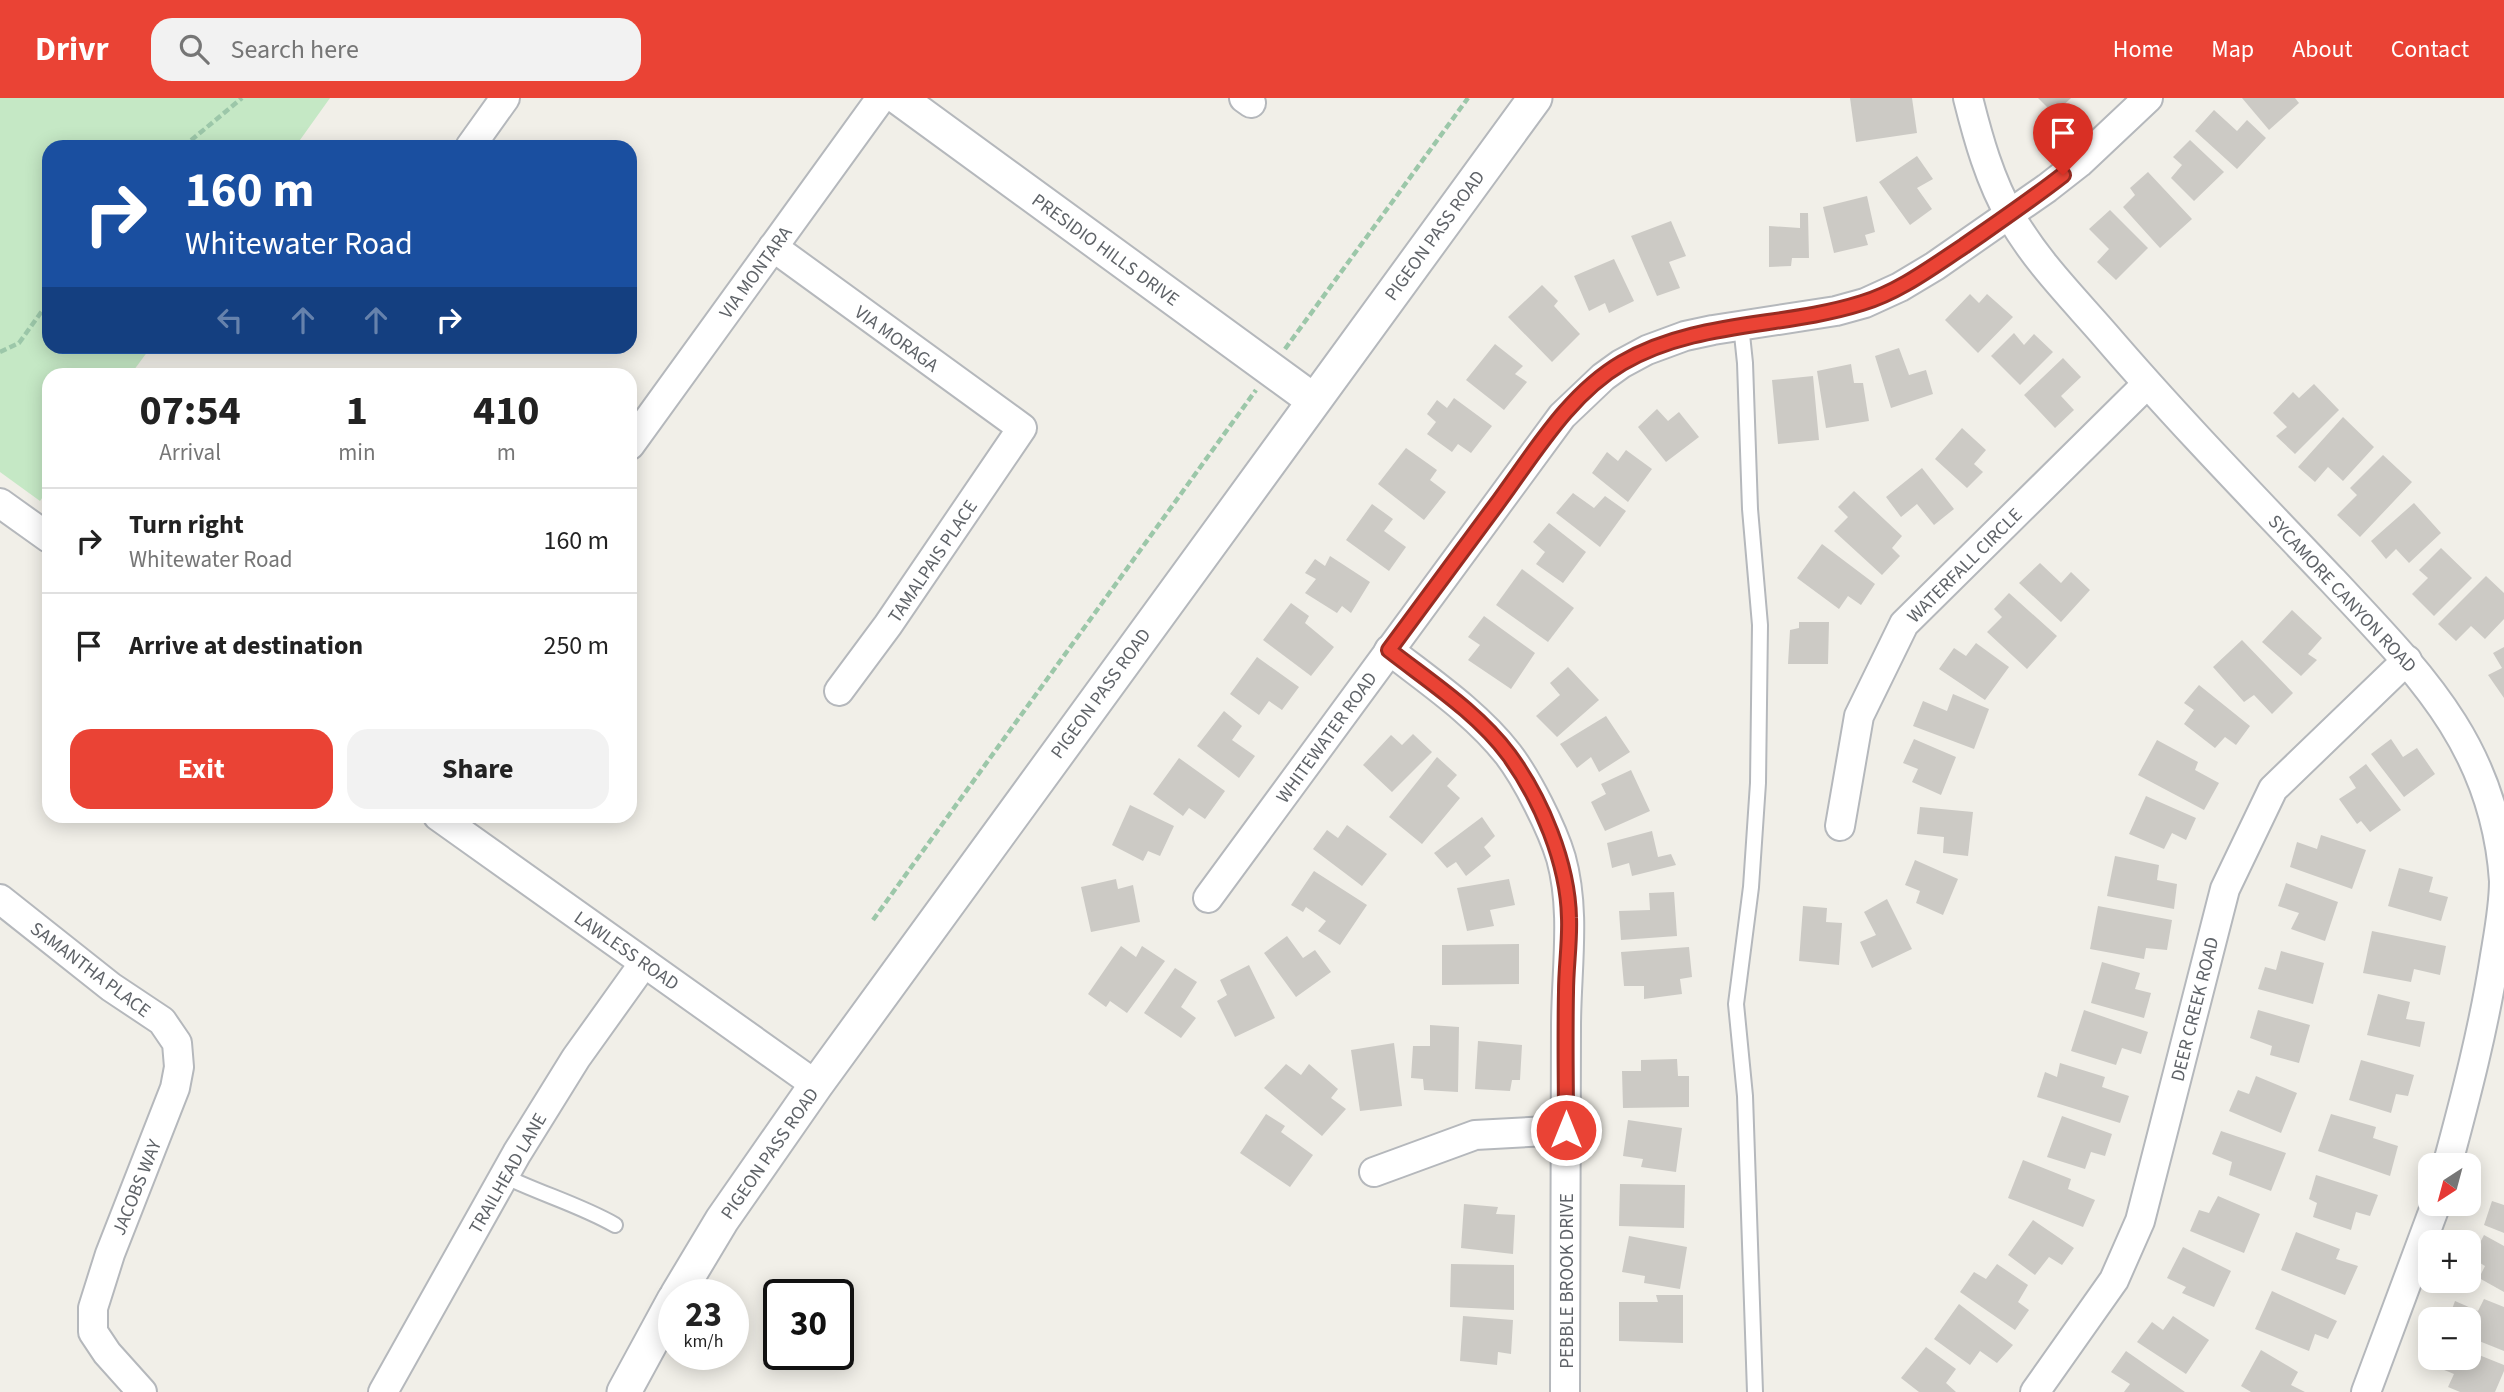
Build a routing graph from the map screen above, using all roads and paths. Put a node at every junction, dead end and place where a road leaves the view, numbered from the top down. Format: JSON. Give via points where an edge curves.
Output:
{"nodes":[{"id":1,"x":242,"y":98,"type":"edge"},
{"id":2,"x":505,"y":98,"type":"edge"},
{"id":3,"x":881,"y":98,"type":"edge"},
{"id":4,"x":899,"y":98,"type":"edge"},
{"id":5,"x":1468,"y":98,"type":"edge"},
{"id":6,"x":1535,"y":98,"type":"edge"},
{"id":7,"x":1968,"y":98,"type":"edge"},
{"id":8,"x":2148,"y":98,"type":"edge"},
{"id":9,"x":191,"y":140,"type":"edge"},
{"id":10,"x":475,"y":140,"type":"edge"},
{"id":11,"x":2009,"y":215,"type":"junction"},
{"id":12,"x":773,"y":247,"type":"junction"},
{"id":13,"x":42,"y":310,"type":"edge"},
{"id":14,"x":1741,"y":325,"type":"junction"},
{"id":15,"x":0,"y":352,"type":"edge"},
{"id":16,"x":1271,"y":369,"type":"junction"},
{"id":17,"x":2147,"y":384,"type":"junction"},
{"id":18,"x":1313,"y":400,"type":"junction"},
{"id":19,"x":1022,"y":428,"type":"joint"},
{"id":20,"x":637,"y":435,"type":"edge"},
{"id":21,"x":0,"y":503,"type":"edge"},
{"id":22,"x":42,"y":533,"type":"edge"},
{"id":23,"x":1389,"y":650,"type":"junction"},
{"id":24,"x":2407,"y":660,"type":"junction"},
{"id":25,"x":839,"y":691,"type":"dead end"},
{"id":26,"x":448,"y":823,"type":"edge"},
{"id":27,"x":1840,"y":827,"type":"dead end"},
{"id":28,"x":1208,"y":898,"type":"dead end"},
{"id":29,"x":0,"y":899,"type":"edge"},
{"id":30,"x":873,"y":920,"type":"dead end"},
{"id":31,"x":645,"y":963,"type":"junction"},
{"id":32,"x":177,"y":1043,"type":"joint"},
{"id":33,"x":816,"y":1085,"type":"junction"},
{"id":34,"x":1566,"y":1130,"type":"junction"},
{"id":35,"x":2451,"y":1153,"type":"edge"},
{"id":36,"x":1374,"y":1172,"type":"dead end"},
{"id":37,"x":503,"y":1176,"type":"junction"},
{"id":38,"x":2432,"y":1216,"type":"edge"},
{"id":39,"x":615,"y":1225,"type":"dead end"},
{"id":40,"x":687,"y":1279,"type":"edge"},
{"id":41,"x":658,"y":1329,"type":"edge"},
{"id":42,"x":142,"y":1392,"type":"edge"},
{"id":43,"x":383,"y":1392,"type":"edge"},
{"id":44,"x":624,"y":1392,"type":"edge"},
{"id":45,"x":1565,"y":1392,"type":"edge"},
{"id":46,"x":1755,"y":1392,"type":"edge"},
{"id":47,"x":2035,"y":1392,"type":"edge"},
{"id":48,"x":2366,"y":1392,"type":"edge"}],
"edges":[{"from":1,"to":9,"type":"path"},
{"from":2,"to":10,"type":"street"},
{"from":3,"to":12,"type":"street","name":"VIA MONTARA"},
{"from":4,"to":16,"type":"street","name":"PRESIDIO HILLS DRIVE"},
{"from":5,"to":16,"type":"path"},
{"from":6,"to":18,"type":"street","name":"PIGEON PASS ROAD"},
{"from":7,"to":11,"type":"street","name":"SYCAMORE CANYON ROAD","via":[[1987,163]]},
{"from":8,"to":11,"type":"street","name":"WHITEWATER ROAD","via":[[2079,163]]},
{"from":11,"to":14,"type":"street","name":"WHITEWATER ROAD","via":[[1923,273],[1865,303]]},
{"from":11,"to":17,"type":"street","name":"SYCAMORE CANYON ROAD","via":[[2040,261]]},
{"from":12,"to":19,"type":"street","name":"VIA MORAGA"},
{"from":12,"to":20,"type":"street","name":"VIA MONTARA"},
{"from":13,"to":15,"type":"path","via":[[19,343]]},
{"from":14,"to":23,"type":"street","name":"WHITEWATER ROAD","via":[[1685,336],[1647,350],[1621,363],[1578,399]]},
{"from":14,"to":46,"type":"lane","via":[[1760,625],[1754,848],[1735,1004],[1745,1096]]},
{"from":16,"to":18,"type":"street","name":"PRESIDIO HILLS DRIVE"},
{"from":16,"to":30,"type":"path"},
{"from":17,"to":24,"type":"street","name":"SYCAMORE CANYON ROAD"},
{"from":17,"to":27,"type":"street","name":"WATERFALL CIRCLE","via":[[1904,624],[1858,716]]},
{"from":18,"to":33,"type":"street","name":"PIGEON PASS ROAD"},
{"from":19,"to":25,"type":"street","name":"TAMALPAIS PLACE"},
{"from":21,"to":22,"type":"street"},
{"from":23,"to":28,"type":"street","name":"WHITEWATER ROAD"},
{"from":23,"to":34,"type":"street","name":"PEBBLE BROOK DRIVE","via":[[1464,710],[1510,756],[1538,804],[1561,858],[1569,916]]},
{"from":24,"to":35,"type":"street","name":"SYCAMORE CANYON ROAD","via":[[2460,732],[2477,768],[2492,808],[2504,883],[2479,1048]]},
{"from":24,"to":47,"type":"street","name":"DEER CREEK ROAD","via":[[2273,789],[2225,889],[2140,1220],[2114,1280]]},
{"from":26,"to":31,"type":"street","name":"LAWLESS ROAD"},
{"from":29,"to":32,"type":"street","name":"SAMANTHA PLACE","via":[[111,987],[162,1021]]},
{"from":31,"to":33,"type":"street","name":"LAWLESS ROAD"},
{"from":31,"to":37,"type":"street","name":"TRAILHEAD LANE","via":[[576,1058]]},
{"from":32,"to":42,"type":"street","name":"JACOBS WAY","via":[[175,1088],[93,1308],[93,1332]]},
{"from":33,"to":40,"type":"street","name":"PIGEON PASS ROAD"},
{"from":34,"to":36,"type":"street","via":[[1475,1135]]},
{"from":34,"to":45,"type":"street","name":"PEBBLE BROOK DRIVE"},
{"from":37,"to":39,"type":"lane"},
{"from":37,"to":43,"type":"street","name":"TRAILHEAD LANE"},
{"from":38,"to":48,"type":"street"},
{"from":41,"to":44,"type":"street"}]}
